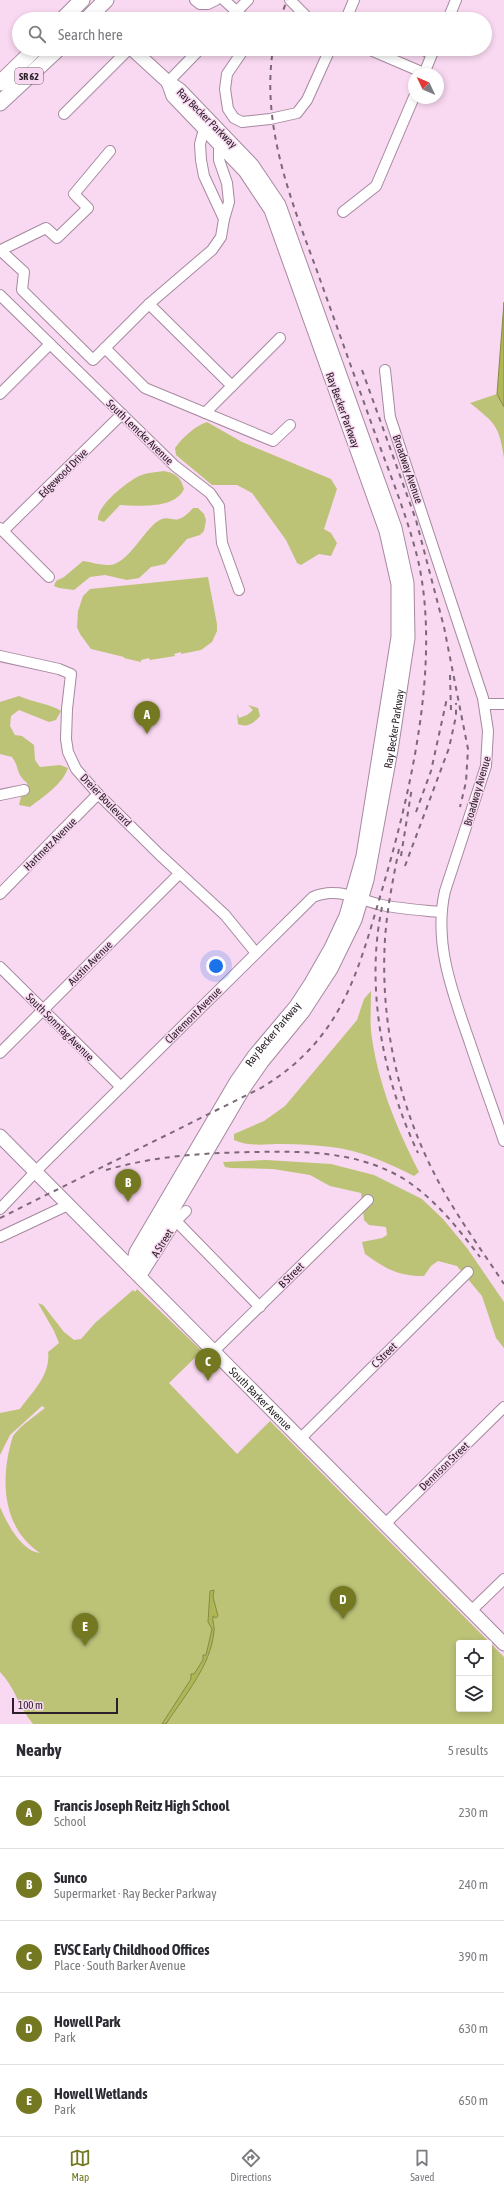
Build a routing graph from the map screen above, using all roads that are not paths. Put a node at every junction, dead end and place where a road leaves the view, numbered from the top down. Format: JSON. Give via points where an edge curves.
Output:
{"nodes":[{"id":1,"x":106,"y":0,"type":"edge"},
{"id":2,"x":196,"y":0,"type":"edge"},
{"id":3,"x":216,"y":0,"type":"edge"},
{"id":4,"x":224,"y":0,"type":"edge"},
{"id":5,"x":248,"y":0,"type":"edge"},
{"id":6,"x":290,"y":0,"type":"edge"},
{"id":7,"x":354,"y":0,"type":"edge"},
{"id":8,"x":456,"y":0,"type":"edge"},
{"id":9,"x":79,"y":1,"type":"edge"},
{"id":10,"x":237,"y":11,"type":"joint"},
{"id":11,"x":69,"y":12,"type":"edge"},
{"id":12,"x":88,"y":12,"type":"edge"},
{"id":13,"x":96,"y":12,"type":"edge"},
{"id":14,"x":302,"y":12,"type":"edge"},
{"id":15,"x":350,"y":12,"type":"edge"},
{"id":16,"x":451,"y":12,"type":"edge"},
{"id":17,"x":28,"y":56,"type":"edge"},
{"id":18,"x":50,"y":56,"type":"edge"},
{"id":19,"x":122,"y":56,"type":"edge"},
{"id":20,"x":140,"y":56,"type":"edge"},
{"id":21,"x":193,"y":56,"type":"edge"},
{"id":22,"x":239,"y":56,"type":"edge"},
{"id":23,"x":327,"y":56,"type":"edge"},
{"id":24,"x":384,"y":56,"type":"edge"},
{"id":25,"x":431,"y":56,"type":"edge"},
{"id":26,"x":411,"y":68,"type":"edge"},
{"id":27,"x":426,"y":68,"type":"edge"},
{"id":28,"x":168,"y":82,"type":"junction"},
{"id":29,"x":0,"y":83,"type":"edge"},
{"id":30,"x":0,"y":103,"type":"edge"},
{"id":31,"x":411,"y":104,"type":"edge"},
{"id":32,"x":64,"y":114,"type":"dead end"},
{"id":33,"x":204,"y":129,"type":"junction"},
{"id":34,"x":218,"y":144,"type":"junction"},
{"id":35,"x":110,"y":151,"type":"dead end"},
{"id":36,"x":343,"y":212,"type":"dead end"},
{"id":37,"x":224,"y":219,"type":"junction"},
{"id":38,"x":0,"y":250,"type":"edge"},
{"id":39,"x":0,"y":295,"type":"edge"},
{"id":40,"x":149,"y":304,"type":"junction"},
{"id":41,"x":280,"y":338,"type":"dead end"},
{"id":42,"x":50,"y":344,"type":"junction"},
{"id":43,"x":105,"y":348,"type":"junction"},
{"id":44,"x":385,"y":370,"type":"dead end"},
{"id":45,"x":232,"y":386,"type":"junction"},
{"id":46,"x":0,"y":394,"type":"edge"},
{"id":47,"x":205,"y":413,"type":"junction"},
{"id":48,"x":122,"y":414,"type":"junction"},
{"id":49,"x":290,"y":425,"type":"dead end"},
{"id":50,"x":1,"y":529,"type":"edge"},
{"id":51,"x":49,"y":577,"type":"dead end"},
{"id":52,"x":239,"y":590,"type":"dead end"},
{"id":53,"x":0,"y":656,"type":"edge"},
{"id":54,"x":484,"y":704,"type":"junction"},
{"id":55,"x":504,"y":704,"type":"edge"},
{"id":56,"x":24,"y":790,"type":"dead end"},
{"id":57,"x":98,"y":794,"type":"junction"},
{"id":58,"x":0,"y":795,"type":"edge"},
{"id":59,"x":179,"y":874,"type":"junction"},
{"id":60,"x":0,"y":894,"type":"edge"},
{"id":61,"x":357,"y":897,"type":"junction"},
{"id":62,"x":441,"y":912,"type":"junction"},
{"id":63,"x":256,"y":952,"type":"junction"},
{"id":64,"x":0,"y":967,"type":"edge"},
{"id":65,"x":43,"y":1010,"type":"junction"},
{"id":66,"x":0,"y":1053,"type":"edge"},
{"id":67,"x":121,"y":1087,"type":"junction"},
{"id":68,"x":0,"y":1136,"type":"edge"},
{"id":69,"x":504,"y":1141,"type":"edge"},
{"id":70,"x":35,"y":1172,"type":"junction"},
{"id":71,"x":368,"y":1200,"type":"dead end"},
{"id":72,"x":68,"y":1205,"type":"junction"},
{"id":73,"x":0,"y":1209,"type":"edge"},
{"id":74,"x":186,"y":1211,"type":"dead end"},
{"id":75,"x":176,"y":1221,"type":"junction"},
{"id":76,"x":0,"y":1237,"type":"edge"},
{"id":77,"x":468,"y":1272,"type":"dead end"},
{"id":78,"x":136,"y":1274,"type":"junction"},
{"id":79,"x":260,"y":1307,"type":"junction"},
{"id":80,"x":214,"y":1351,"type":"junction"},
{"id":81,"x":504,"y":1407,"type":"edge"},
{"id":82,"x":300,"y":1438,"type":"junction"},
{"id":83,"x":385,"y":1524,"type":"junction"},
{"id":84,"x":504,"y":1579,"type":"edge"},
{"id":85,"x":471,"y":1611,"type":"junction"},
{"id":86,"x":504,"y":1644,"type":"edge"}],
"edges":[{"from":1,"to":13,"type":"highway"},
{"from":2,"to":3,"type":"street","via":[[200,4],[208,4]]},
{"from":4,"to":10,"type":"street"},
{"from":5,"to":10,"type":"street"},
{"from":6,"to":14,"type":"street"},
{"from":7,"to":15,"type":"street"},
{"from":8,"to":16,"type":"street"},
{"from":9,"to":11,"type":"highway"},
{"from":9,"to":12,"type":"main road"},
{"from":17,"to":29,"type":"highway","number":"SR 62"},
{"from":18,"to":30,"type":"highway","number":"SR 62"},
{"from":19,"to":32,"type":"street"},
{"from":20,"to":28,"type":"main road"},
{"from":21,"to":28,"type":"street"},
{"from":22,"to":23,"type":"street","via":[[227,74],[226,89],[228,109],[234,118],[242,122],[297,113],[307,100]]},
{"from":24,"to":26,"type":"street"},
{"from":25,"to":27,"type":"street"},
{"from":28,"to":33,"type":"main road","name":"Ray Becker Parkway","via":[[173,96]]},
{"from":28,"to":61,"type":"main road","name":"Ray Becker Parkway","via":[[180,90],[252,165],[279,206],[401,546],[409,598],[408,638],[374,851]]},
{"from":31,"to":36,"type":"street","via":[[376,186]]},
{"from":33,"to":34,"type":"main road","name":"Ray Becker Parkway"},
{"from":33,"to":37,"type":"street","via":[[200,144],[204,176]]},
{"from":34,"to":37,"type":"street","via":[[229,202]]},
{"from":34,"to":61,"type":"main road","name":"Ray Becker Parkway","via":[[251,178],[271,210],[386,531],[394,563],[399,598],[395,660]]},
{"from":35,"to":38,"type":"street","via":[[74,194],[88,208],[57,238],[46,228]]},
{"from":37,"to":40,"type":"street","via":[[221,237],[212,250]]},
{"from":38,"to":43,"type":"street","via":[[24,272],[22,290],[93,360]]},
{"from":39,"to":42,"type":"street","name":"South Lemcke Avenue"},
{"from":40,"to":43,"type":"street"},
{"from":40,"to":45,"type":"street"},
{"from":41,"to":45,"type":"street"},
{"from":42,"to":46,"type":"street"},
{"from":42,"to":48,"type":"street","name":"South Lemcke Avenue"},
{"from":43,"to":47,"type":"street","via":[[145,388]]},
{"from":44,"to":54,"type":"street","name":"Broadway Avenue","via":[[390,417],[451,596]]},
{"from":45,"to":47,"type":"street"},
{"from":47,"to":49,"type":"street","via":[[273,441]]},
{"from":48,"to":50,"type":"street","name":"Edgewood Drive"},
{"from":48,"to":52,"type":"street","name":"South Lemcke Avenue","via":[[175,466],[214,498],[221,516],[224,554]]},
{"from":50,"to":51,"type":"street"},
{"from":53,"to":57,"type":"street","name":"Dreier Boulevard","via":[[71,674],[66,726],[68,752],[76,769]]},
{"from":54,"to":55,"type":"street"},
{"from":54,"to":62,"type":"street","name":"Broadway Avenue","via":[[488,731],[486,766],[445,891]]},
{"from":56,"to":58,"type":"street"},
{"from":57,"to":59,"type":"street","name":"Dreier Boulevard"},
{"from":57,"to":60,"type":"street","name":"Hartmetz Avenue"},
{"from":59,"to":63,"type":"street","name":"Dreier Boulevard","via":[[224,915]]},
{"from":59,"to":65,"type":"street","name":"Austin Avenue"},
{"from":61,"to":62,"type":"street","name":"Claremont Avenue","via":[[382,905]]},
{"from":61,"to":63,"type":"street","name":"Claremont Avenue","via":[[328,892],[313,897]]},
{"from":61,"to":78,"type":"main road","name":"Ray Becker Parkway","via":[[348,937],[319,988],[304,1012],[266,1056],[244,1088]]},
{"from":62,"to":69,"type":"street","name":"Broadway Avenue","via":[[442,948],[448,973]]},
{"from":63,"to":67,"type":"street","name":"Claremont Avenue"},
{"from":64,"to":65,"type":"street","name":"South Sonntag Avenue"},
{"from":65,"to":66,"type":"street","name":"Austin Avenue"},
{"from":65,"to":67,"type":"street","name":"South Sonntag Avenue"},
{"from":67,"to":70,"type":"street","name":"Claremont Avenue"},
{"from":68,"to":70,"type":"main road","name":"South Barker Avenue"},
{"from":70,"to":72,"type":"main road","name":"South Barker Avenue"},
{"from":70,"to":73,"type":"street","name":"Claremont Avenue"},
{"from":71,"to":79,"type":"street","name":"B Street"},
{"from":72,"to":76,"type":"street"},
{"from":72,"to":78,"type":"main road","name":"South Barker Avenue"},
{"from":74,"to":75,"type":"street","name":"A Street"},
{"from":75,"to":78,"type":"street","name":"A Street"},
{"from":75,"to":79,"type":"street"},
{"from":77,"to":82,"type":"street","name":"C Street"},
{"from":78,"to":80,"type":"main road","name":"South Barker Avenue"},
{"from":79,"to":80,"type":"street","name":"B Street"},
{"from":80,"to":82,"type":"main road","name":"South Barker Avenue"},
{"from":81,"to":83,"type":"street","name":"Dennison Street"},
{"from":82,"to":83,"type":"main road","name":"South Barker Avenue"},
{"from":83,"to":85,"type":"main road","name":"South Barker Avenue"},
{"from":84,"to":85,"type":"street"},
{"from":85,"to":86,"type":"main road","name":"South Barker Avenue"}]}
